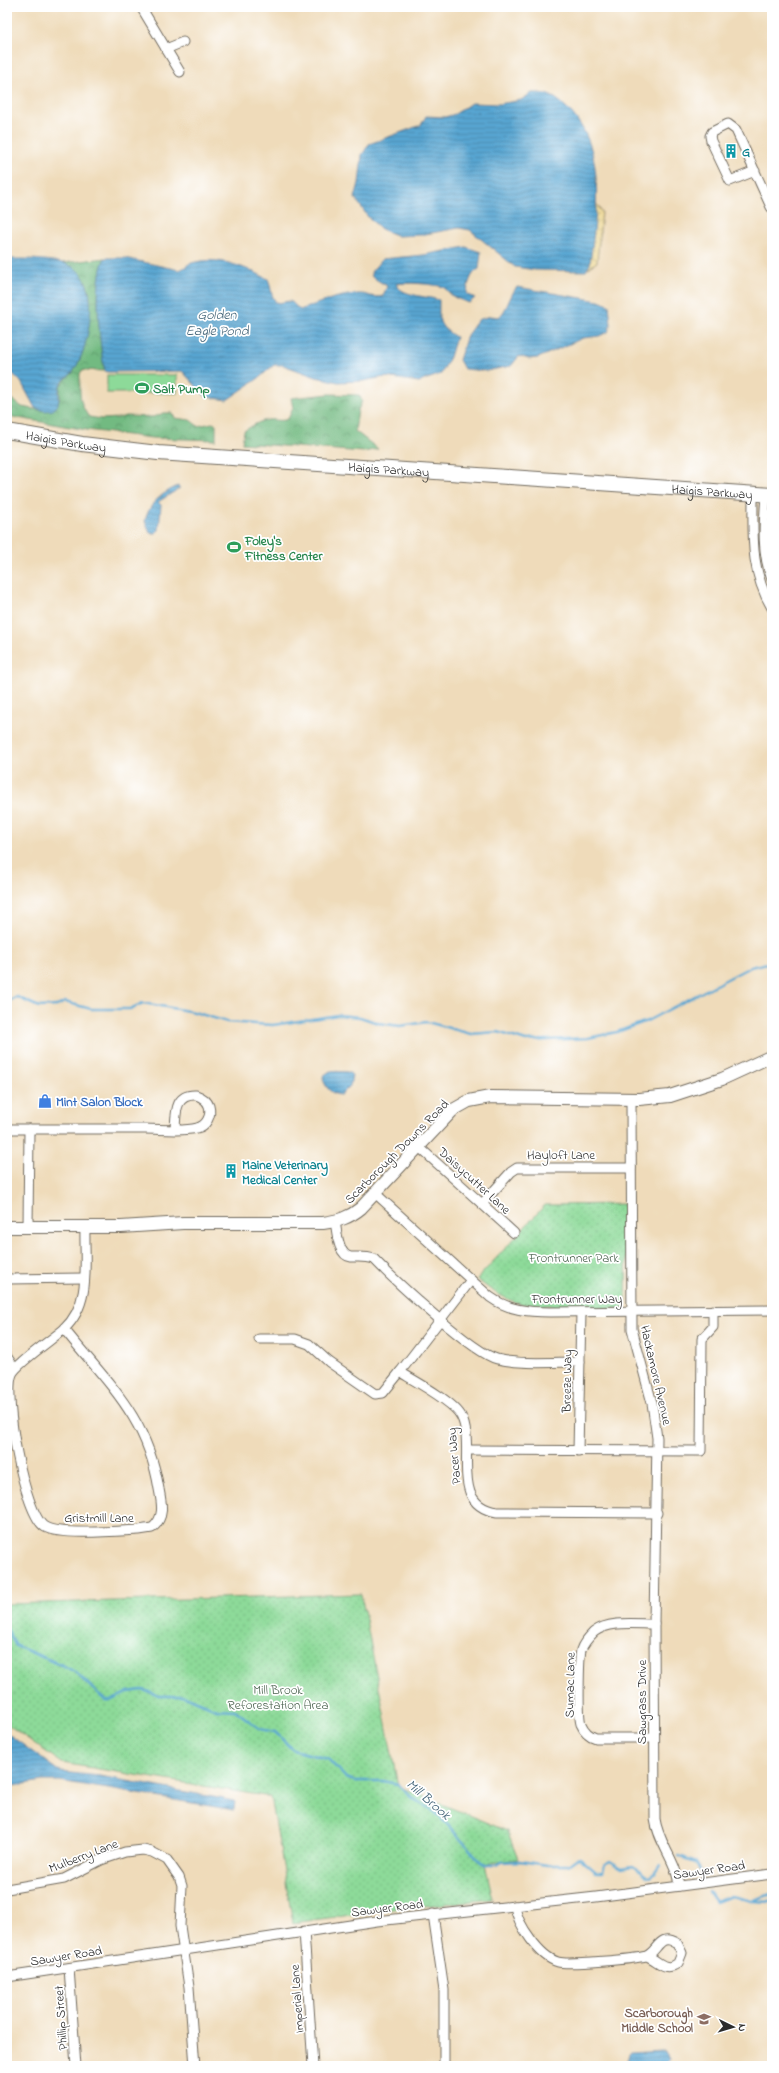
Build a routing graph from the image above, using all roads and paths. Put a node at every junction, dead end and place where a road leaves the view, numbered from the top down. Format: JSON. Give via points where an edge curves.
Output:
{"nodes":[{"id":1,"x":142,"y":7,"type":"edge"},
{"id":2,"x":183,"y":42,"type":"dead end"},
{"id":3,"x":166,"y":49,"type":"junction"},
{"id":4,"x":180,"y":72,"type":"dead end"},
{"id":5,"x":755,"y":171,"type":"junction"},
{"id":6,"x":772,"y":208,"type":"edge"},
{"id":7,"x":7,"y":431,"type":"edge"},
{"id":8,"x":764,"y":495,"type":"edge"},
{"id":9,"x":772,"y":579,"type":"edge"},
{"id":10,"x":772,"y":608,"type":"edge"},
{"id":11,"x":772,"y":1056,"type":"edge"},
{"id":12,"x":632,"y":1099,"type":"junction"},
{"id":13,"x":7,"y":1129,"type":"edge"},
{"id":14,"x":29,"y":1129,"type":"junction"},
{"id":15,"x":175,"y":1129,"type":"junction"},
{"id":16,"x":419,"y":1146,"type":"junction"},
{"id":17,"x":632,"y":1168,"type":"junction"},
{"id":18,"x":376,"y":1194,"type":"junction"},
{"id":19,"x":482,"y":1204,"type":"junction"},
{"id":20,"x":335,"y":1221,"type":"junction"},
{"id":21,"x":7,"y":1227,"type":"edge"},
{"id":22,"x":28,"y":1227,"type":"junction"},
{"id":23,"x":85,"y":1228,"type":"junction"},
{"id":24,"x":514,"y":1233,"type":"dead end"},
{"id":25,"x":84,"y":1278,"type":"junction"},
{"id":26,"x":7,"y":1279,"type":"edge"},
{"id":27,"x":471,"y":1280,"type":"junction"},
{"id":28,"x":714,"y":1310,"type":"junction"},
{"id":29,"x":772,"y":1310,"type":"edge"},
{"id":30,"x":630,"y":1311,"type":"junction"},
{"id":31,"x":581,"y":1312,"type":"junction"},
{"id":32,"x":440,"y":1318,"type":"junction"},
{"id":33,"x":64,"y":1329,"type":"junction"},
{"id":34,"x":259,"y":1339,"type":"dead end"},
{"id":35,"x":7,"y":1357,"type":"edge"},
{"id":36,"x":580,"y":1362,"type":"junction"},
{"id":37,"x":15,"y":1369,"type":"junction"},
{"id":38,"x":400,"y":1372,"type":"junction"},
{"id":39,"x":467,"y":1450,"type":"junction"},
{"id":40,"x":578,"y":1451,"type":"junction"},
{"id":41,"x":657,"y":1451,"type":"junction"},
{"id":42,"x":657,"y":1513,"type":"junction"},
{"id":43,"x":654,"y":1624,"type":"junction"},
{"id":44,"x":654,"y":1738,"type":"junction"},
{"id":45,"x":772,"y":1874,"type":"edge"},
{"id":46,"x":679,"y":1886,"type":"junction"},
{"id":47,"x":7,"y":1889,"type":"edge"},
{"id":48,"x":515,"y":1906,"type":"junction"},
{"id":49,"x":433,"y":1914,"type":"junction"},
{"id":50,"x":304,"y":1931,"type":"junction"},
{"id":51,"x":184,"y":1950,"type":"junction"},
{"id":52,"x":647,"y":1956,"type":"dead end"},
{"id":53,"x":69,"y":1968,"type":"junction"},
{"id":54,"x":7,"y":1977,"type":"edge"},
{"id":55,"x":76,"y":2066,"type":"edge"},
{"id":56,"x":195,"y":2066,"type":"edge"},
{"id":57,"x":314,"y":2066,"type":"edge"},
{"id":58,"x":444,"y":2066,"type":"edge"}],
"edges":[{"from":1,"to":3,"type":"street"},
{"from":2,"to":3,"type":"street"},
{"from":3,"to":4,"type":"street"},
{"from":5,"to":5,"type":"street","via":[[733,126],[728,124],[712,132],[710,138],[730,181]]},
{"from":5,"to":6,"type":"street"},
{"from":7,"to":8,"type":"main road","name":"Haigis Parkway","via":[[96,446],[158,453]]},
{"from":8,"to":9,"type":"street","via":[[765,552]]},
{"from":8,"to":10,"type":"street","via":[[754,560]]},
{"from":11,"to":12,"type":"street","name":"Scarborough Downs Road","via":[[684,1093],[660,1098]]},
{"from":12,"to":16,"type":"street","name":"Scarborough Downs Road","via":[[478,1099],[453,1110]]},
{"from":12,"to":17,"type":"street","name":"Hackamore Avenue"},
{"from":13,"to":14,"type":"street"},
{"from":14,"to":15,"type":"street"},
{"from":14,"to":22,"type":"street"},
{"from":15,"to":15,"type":"street","via":[[203,1126],[210,1112],[206,1101],[196,1095],[184,1096],[176,1111]]},
{"from":16,"to":18,"type":"street","name":"Scarborough Downs Road"},
{"from":16,"to":19,"type":"street","name":"Daisycutter Lane"},
{"from":17,"to":19,"type":"street","name":"Hayloft Lane","via":[[517,1168]]},
{"from":17,"to":30,"type":"street","name":"Hackamore Avenue"},
{"from":18,"to":20,"type":"street","name":"Scarborough Downs Road","via":[[353,1215]]},
{"from":18,"to":27,"type":"street","name":"Frontrunner Way"},
{"from":19,"to":24,"type":"street","name":"Daisycutter Lane"},
{"from":20,"to":23,"type":"street","name":"Scarborough Downs Road","via":[[183,1223]]},
{"from":20,"to":32,"type":"street","via":[[340,1246],[345,1254],[349,1257],[374,1259]]},
{"from":21,"to":22,"type":"street","name":"Scarborough Downs Road"},
{"from":22,"to":23,"type":"street","name":"Scarborough Downs Road"},
{"from":23,"to":25,"type":"street"},
{"from":25,"to":26,"type":"street"},
{"from":25,"to":33,"type":"street","via":[[80,1309]]},
{"from":27,"to":31,"type":"street","name":"Frontrunner Way","via":[[498,1302],[513,1308],[529,1312]]},
{"from":27,"to":32,"type":"street"},
{"from":28,"to":29,"type":"street","name":"Frontrunner Way"},
{"from":28,"to":30,"type":"street","name":"Frontrunner Way"},
{"from":28,"to":41,"type":"street","via":[[713,1327],[702,1338],[701,1451]]},
{"from":30,"to":31,"type":"street","name":"Frontrunner Way"},
{"from":30,"to":41,"type":"street","name":"Hackamore Avenue","via":[[635,1347],[652,1403]]},
{"from":31,"to":36,"type":"street","name":"Breeze Way"},
{"from":32,"to":36,"type":"street","via":[[481,1351],[495,1358],[508,1361]]},
{"from":32,"to":38,"type":"street"},
{"from":33,"to":37,"type":"street"},
{"from":33,"to":37,"type":"street","name":"Gristmill Lane","via":[[118,1394],[142,1431],[156,1471],[162,1506],[161,1517],[154,1526],[139,1530],[57,1531],[45,1527],[38,1521],[23,1484],[14,1429],[9,1390]]},
{"from":34,"to":38,"type":"street","via":[[295,1339],[305,1342],[375,1394],[383,1392]]},
{"from":35,"to":37,"type":"street"},
{"from":36,"to":40,"type":"street","name":"Breeze Way"},
{"from":38,"to":39,"type":"street","name":"Pacer Way","via":[[456,1409],[465,1424]]},
{"from":39,"to":40,"type":"street"},
{"from":39,"to":42,"type":"street","name":"Pacer Way","via":[[469,1492],[475,1501],[491,1511]]},
{"from":40,"to":41,"type":"street"},
{"from":41,"to":42,"type":"street","name":"Hackamore Avenue"},
{"from":42,"to":43,"type":"street","name":"Sawgrass Drive"},
{"from":43,"to":44,"type":"street","name":"Sawgrass Drive"},
{"from":43,"to":44,"type":"street","name":"Sumac Lane","via":[[609,1626],[590,1636],[581,1655],[580,1715],[584,1729],[596,1738]]},
{"from":44,"to":46,"type":"street","name":"Sawgrass Drive","via":[[656,1826],[675,1866]]},
{"from":45,"to":46,"type":"street","name":"Sawyer Road"},
{"from":46,"to":48,"type":"street","name":"Sawyer Road"},
{"from":47,"to":51,"type":"street","name":"Mulberry Lane","via":[[64,1879],[101,1860],[126,1852],[152,1852],[167,1860],[182,1886],[180,1926]]},
{"from":48,"to":49,"type":"street","name":"Sawyer Road"},
{"from":48,"to":52,"type":"street","via":[[518,1918],[533,1941],[549,1958],[558,1962],[575,1963]]},
{"from":49,"to":50,"type":"street","name":"Sawyer Road"},
{"from":49,"to":58,"type":"street","via":[[444,1990]]},
{"from":50,"to":51,"type":"street","name":"Sawyer Road"},
{"from":50,"to":57,"type":"street","name":"Imperial Lane"},
{"from":51,"to":53,"type":"street","name":"Sawyer Road"},
{"from":51,"to":56,"type":"street","name":"Mulberry Lane"},
{"from":53,"to":54,"type":"street","name":"Sawyer Road"},
{"from":53,"to":55,"type":"street","name":"Phillip Street"}]}
